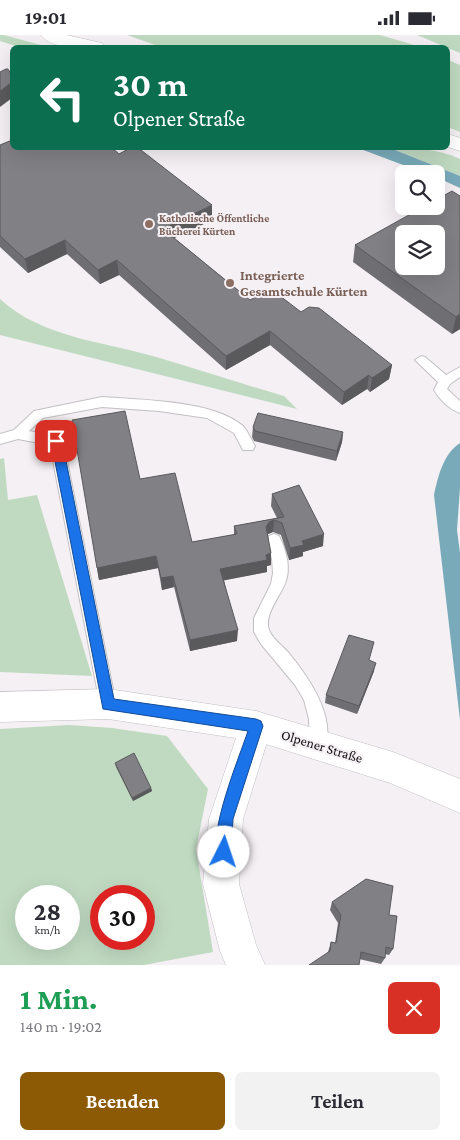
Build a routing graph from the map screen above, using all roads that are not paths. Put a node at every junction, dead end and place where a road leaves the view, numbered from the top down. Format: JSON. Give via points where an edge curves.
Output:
{"nodes":[{"id":1,"x":50,"y":35,"type":"edge"},
{"id":2,"x":85,"y":45,"type":"edge"},
{"id":3,"x":445,"y":200,"type":"edge"},
{"id":4,"x":460,"y":210,"type":"edge"},
{"id":5,"x":421,"y":360,"type":"dead end"},
{"id":6,"x":460,"y":371,"type":"edge"},
{"id":7,"x":445,"y":381,"type":"junction"},
{"id":8,"x":460,"y":408,"type":"edge"},
{"id":9,"x":18,"y":434,"type":"junction"},
{"id":10,"x":0,"y":439,"type":"edge"},
{"id":11,"x":248,"y":446,"type":"dead end"},
{"id":12,"x":274,"y":540,"type":"dead end"},
{"id":13,"x":108,"y":704,"type":"junction"},
{"id":14,"x":0,"y":707,"type":"edge"},
{"id":15,"x":256,"y":726,"type":"junction"},
{"id":16,"x":318,"y":745,"type":"junction"},
{"id":17,"x":460,"y":796,"type":"edge"},
{"id":18,"x":246,"y":965,"type":"edge"}],
"edges":[{"from":1,"to":2,"type":"street"},
{"from":3,"to":4,"type":"lane"},
{"from":5,"to":7,"type":"lane"},
{"from":6,"to":7,"type":"lane"},
{"from":7,"to":8,"type":"lane","via":[[440,390]]},
{"from":9,"to":10,"type":"lane"},
{"from":9,"to":11,"type":"lane","via":[[39,414],[102,402],[210,414],[239,430]]},
{"from":9,"to":13,"type":"lane","via":[[56,441]]},
{"from":12,"to":16,"type":"lane","via":[[281,577],[262,619],[262,630],[306,686],[315,703],[319,722]]},
{"from":13,"to":14,"type":"street","name":"Olpener Straße"},
{"from":13,"to":15,"type":"street","name":"Olpener Straße"},
{"from":15,"to":16,"type":"street","name":"Olpener Straße"},
{"from":15,"to":18,"type":"street","via":[[226,819],[221,884],[239,951]]},
{"from":16,"to":17,"type":"street","name":"Olpener Straße","via":[[393,768]]}]}
